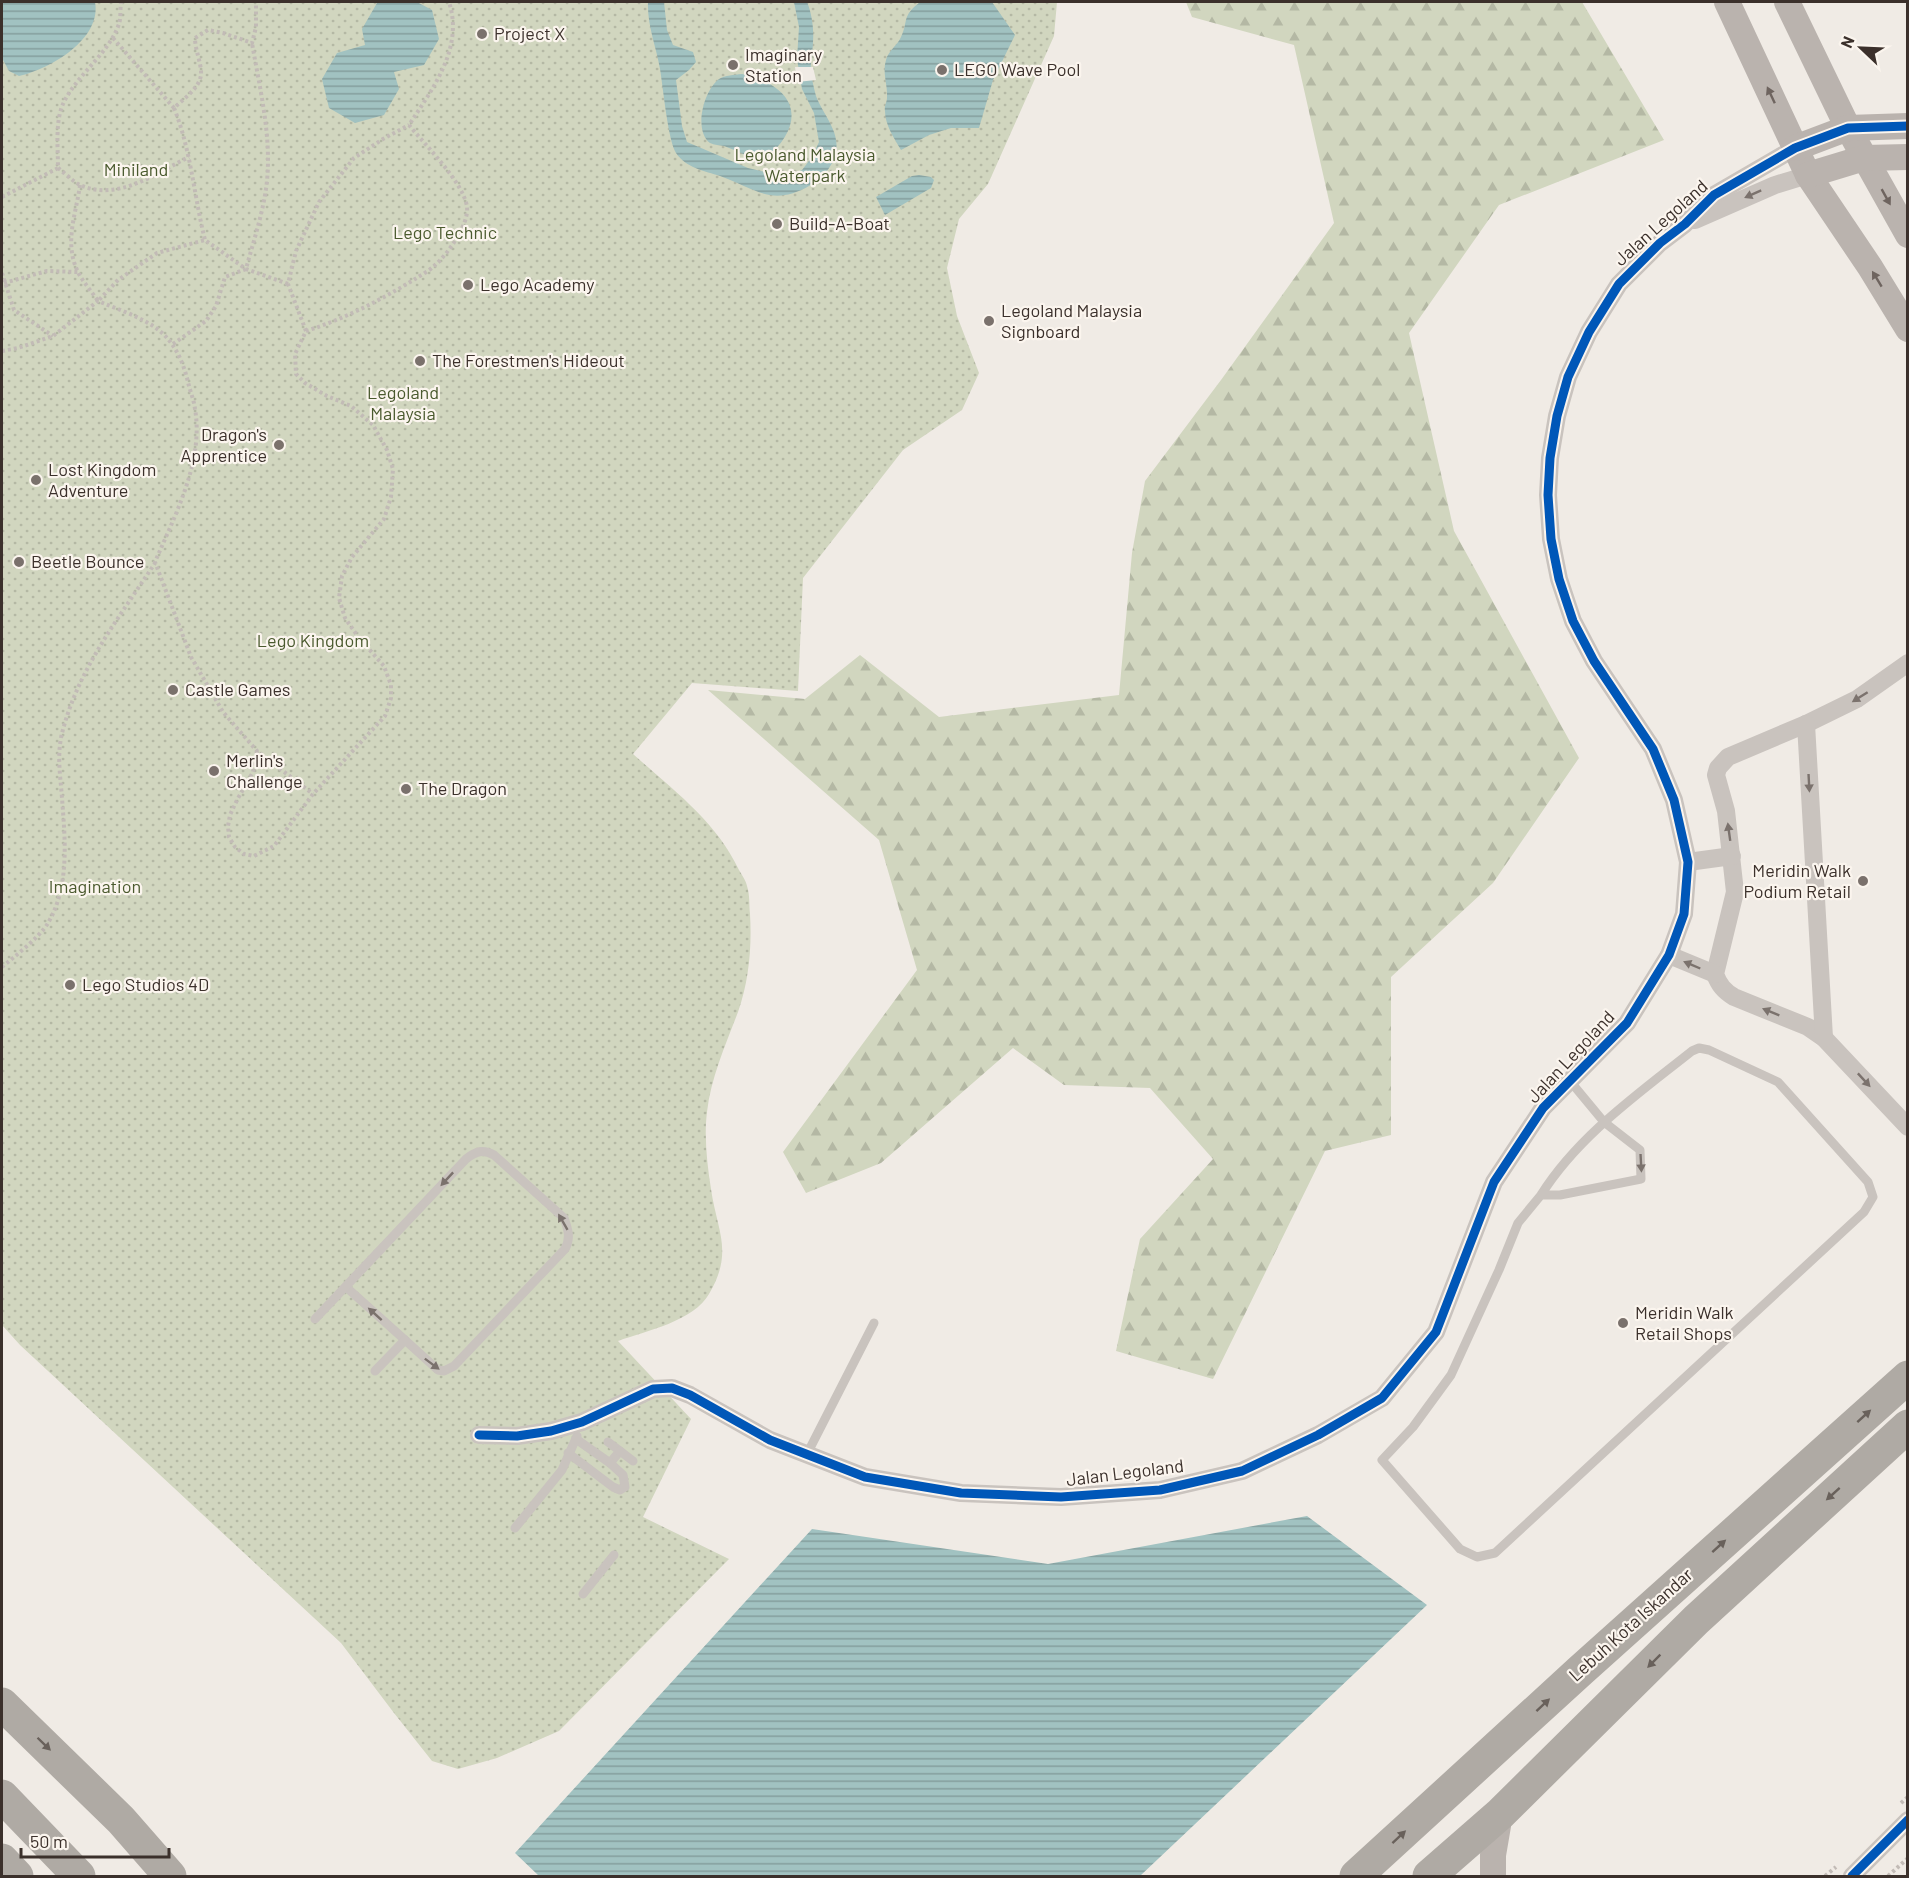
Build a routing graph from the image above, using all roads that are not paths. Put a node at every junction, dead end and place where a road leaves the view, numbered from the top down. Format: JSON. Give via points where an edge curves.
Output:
{"nodes":[{"id":1,"x":1727,"y":2,"type":"edge"},
{"id":2,"x":1787,"y":2,"type":"edge"},
{"id":3,"x":1908,"y":126,"type":"edge"},
{"id":4,"x":1848,"y":128,"type":"junction"},
{"id":5,"x":1795,"y":147,"type":"junction"},
{"id":6,"x":1908,"y":156,"type":"edge"},
{"id":7,"x":1864,"y":158,"type":"junction"},
{"id":8,"x":1808,"y":175,"type":"junction"},
{"id":9,"x":1685,"y":224,"type":"junction"},
{"id":10,"x":1908,"y":236,"type":"edge"},
{"id":11,"x":1908,"y":329,"type":"edge"},
{"id":12,"x":1908,"y":663,"type":"edge"},
{"id":13,"x":1806,"y":724,"type":"junction"},
{"id":14,"x":1732,"y":856,"type":"junction"},
{"id":15,"x":1688,"y":862,"type":"junction"},
{"id":16,"x":1669,"y":955,"type":"junction"},
{"id":17,"x":1715,"y":974,"type":"junction"},
{"id":18,"x":1824,"y":1038,"type":"junction"},
{"id":19,"x":1570,"y":1081,"type":"junction"},
{"id":20,"x":1604,"y":1122,"type":"junction"},
{"id":21,"x":1908,"y":1127,"type":"edge"},
{"id":22,"x":1541,"y":1195,"type":"junction"},
{"id":23,"x":346,"y":1287,"type":"junction"},
{"id":24,"x":315,"y":1318,"type":"dead end"},
{"id":25,"x":874,"y":1323,"type":"dead end"},
{"id":26,"x":405,"y":1340,"type":"junction"},
{"id":27,"x":375,"y":1371,"type":"dead end"},
{"id":28,"x":1908,"y":1377,"type":"edge"},
{"id":29,"x":1908,"y":1426,"type":"edge"},
{"id":30,"x":579,"y":1430,"type":"junction"},
{"id":31,"x":479,"y":1435,"type":"dead end"},
{"id":32,"x":608,"y":1442,"type":"dead end"},
{"id":33,"x":620,"y":1451,"type":"junction"},
{"id":34,"x":568,"y":1453,"type":"junction"},
{"id":35,"x":807,"y":1454,"type":"junction"},
{"id":36,"x":633,"y":1461,"type":"dead end"},
{"id":37,"x":610,"y":1463,"type":"junction"},
{"id":38,"x":515,"y":1528,"type":"dead end"},
{"id":39,"x":614,"y":1555,"type":"dead end"},
{"id":40,"x":583,"y":1594,"type":"dead end"},
{"id":41,"x":2,"y":1704,"type":"edge"},
{"id":42,"x":2,"y":1796,"type":"edge"},
{"id":43,"x":1500,"y":1814,"type":"junction"},
{"id":44,"x":1908,"y":1820,"type":"edge"},
{"id":45,"x":2,"y":1860,"type":"edge"},
{"id":46,"x":17,"y":1876,"type":"edge"},
{"id":47,"x":79,"y":1876,"type":"edge"},
{"id":48,"x":170,"y":1876,"type":"edge"},
{"id":49,"x":1356,"y":1876,"type":"edge"},
{"id":50,"x":1429,"y":1876,"type":"edge"},
{"id":51,"x":1493,"y":1876,"type":"edge"},
{"id":52,"x":1852,"y":1876,"type":"edge"}],
"edges":[{"from":5,"to":1,"type":"main road","one_way":true},
{"from":2,"to":4,"type":"main road"},
{"from":3,"to":4,"type":"main road"},
{"from":4,"to":5,"type":"main road"},
{"from":4,"to":7,"type":"main road"},
{"from":5,"to":8,"type":"main road"},
{"from":5,"to":9,"type":"street","name":"Jalan Legoland","via":[[1714,195]]},
{"from":6,"to":7,"type":"main road"},
{"from":7,"to":8,"type":"main road"},
{"from":7,"to":10,"type":"main road","one_way":true},
{"from":8,"to":9,"type":"street","name":"Jalan Legoland","one_way":true},
{"from":11,"to":8,"type":"main road","one_way":true},
{"from":9,"to":15,"type":"street","name":"Jalan Legoland","via":[[1619,284],[1589,332],[1568,377],[1557,416],[1548,495],[1551,539],[1573,621],[1594,661],[1653,749],[1674,800]]},
{"from":12,"to":13,"type":"street","one_way":true,"via":[[1857,699]]},
{"from":14,"to":13,"type":"street","one_way":true,"via":[[1716,775],[1718,768],[1728,758]]},
{"from":13,"to":18,"type":"street","one_way":true},
{"from":14,"to":15,"type":"street"},
{"from":14,"to":17,"type":"street","via":[[1735,892]]},
{"from":15,"to":16,"type":"street","name":"Jalan Legoland","via":[[1684,914]]},
{"from":17,"to":16,"type":"street","one_way":true},
{"from":16,"to":19,"type":"street","name":"Jalan Legoland","via":[[1627,1023]]},
{"from":18,"to":17,"type":"street","one_way":true,"via":[[1734,997],[1718,983]]},
{"from":18,"to":21,"type":"street","one_way":true},
{"from":19,"to":20,"type":"lane"},
{"from":19,"to":35,"type":"street","name":"Jalan Legoland","via":[[1543,1108],[1494,1182],[1436,1332],[1382,1398],[1318,1435],[1242,1471],[1160,1490],[1061,1497],[961,1493],[865,1477]]},
{"from":20,"to":22,"type":"lane","via":[[1556,1172]]},
{"from":20,"to":22,"type":"lane","one_way":true,"via":[[1640,1150],[1641,1179],[1560,1195]]},
{"from":20,"to":22,"type":"lane","via":[[1692,1051],[1709,1050],[1778,1082],[1868,1182],[1873,1197],[1864,1212],[1494,1553],[1477,1557],[1460,1549],[1382,1460],[1451,1375],[1518,1223]]},
{"from":23,"to":24,"type":"lane"},
{"from":26,"to":23,"type":"lane","one_way":true},
{"from":26,"to":23,"type":"lane","one_way":true,"via":[[438,1370],[454,1366],[565,1249],[568,1229],[564,1218],[494,1155],[479,1151],[466,1159]]},
{"from":25,"to":35,"type":"lane"},
{"from":26,"to":27,"type":"lane"},
{"from":49,"to":28,"type":"highway","name":"Lebuh Kota Iskandar","one_way":true},
{"from":29,"to":43,"type":"highway","one_way":true,"via":[[1696,1620]]},
{"from":30,"to":31,"type":"street","name":"Jalan Legoland"},
{"from":30,"to":34,"type":"lane"},
{"from":30,"to":35,"type":"street","name":"Jalan Legoland","via":[[653,1389],[672,1388],[770,1440]]},
{"from":30,"to":37,"type":"lane"},
{"from":32,"to":33,"type":"lane"},
{"from":33,"to":36,"type":"lane"},
{"from":33,"to":37,"type":"lane"},
{"from":34,"to":37,"type":"lane","via":[[620,1490],[626,1481]]},
{"from":34,"to":38,"type":"lane","via":[[562,1470]]},
{"from":39,"to":40,"type":"lane"},
{"from":41,"to":48,"type":"highway","one_way":true,"via":[[121,1820]]},
{"from":42,"to":47,"type":"highway"},
{"from":43,"to":50,"type":"highway"},
{"from":43,"to":51,"type":"main road"},
{"from":44,"to":52,"type":"street"},
{"from":45,"to":46,"type":"highway"}]}
